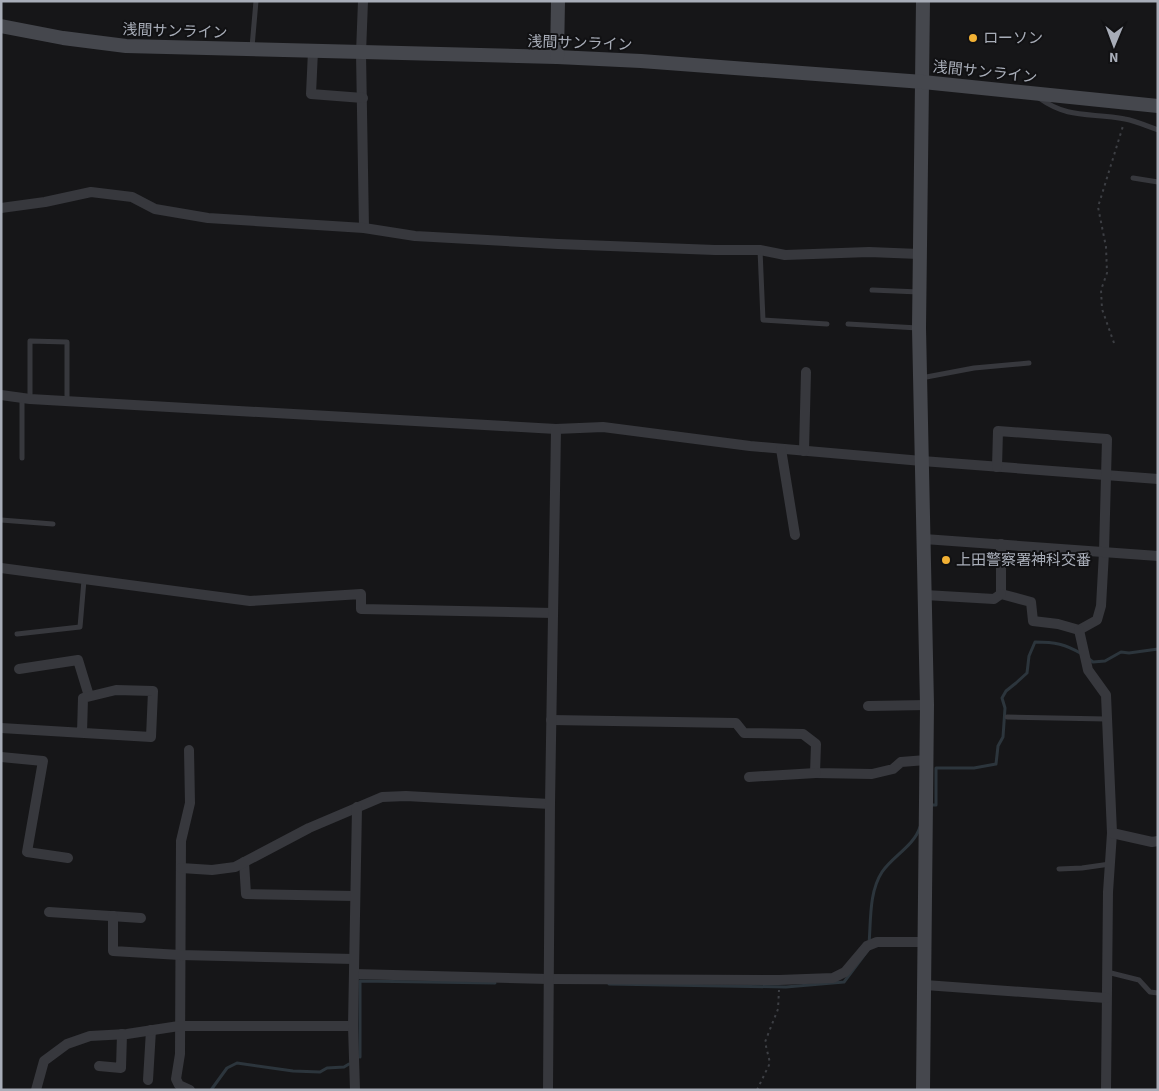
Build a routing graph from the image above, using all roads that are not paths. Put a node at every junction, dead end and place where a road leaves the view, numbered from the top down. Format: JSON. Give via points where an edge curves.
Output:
{"nodes":[{"id":1,"x":256,"y":1,"type":"edge"},
{"id":2,"x":363,"y":1,"type":"edge"},
{"id":3,"x":558,"y":1,"type":"edge"},
{"id":4,"x":923,"y":1,"type":"edge"},
{"id":5,"x":1,"y":26,"type":"edge"},
{"id":6,"x":252,"y":50,"type":"junction"},
{"id":7,"x":313,"y":51,"type":"junction"},
{"id":8,"x":361,"y":53,"type":"junction"},
{"id":9,"x":557,"y":58,"type":"junction"},
{"id":10,"x":923,"y":82,"type":"junction"},
{"id":11,"x":1034,"y":94,"type":"junction"},
{"id":12,"x":363,"y":98,"type":"junction"},
{"id":13,"x":1126,"y":103,"type":"junction"},
{"id":14,"x":1158,"y":106,"type":"edge"},
{"id":15,"x":1125,"y":119,"type":"junction"},
{"id":16,"x":1158,"y":130,"type":"edge"},
{"id":17,"x":1132,"y":178,"type":"dead end"},
{"id":18,"x":1158,"y":182,"type":"edge"},
{"id":19,"x":1,"y":208,"type":"edge"},
{"id":20,"x":364,"y":228,"type":"junction"},
{"id":21,"x":760,"y":250,"type":"junction"},
{"id":22,"x":919,"y":254,"type":"junction"},
{"id":23,"x":872,"y":290,"type":"dead end"},
{"id":24,"x":919,"y":292,"type":"junction"},
{"id":25,"x":827,"y":324,"type":"dead end"},
{"id":26,"x":848,"y":324,"type":"dead end"},
{"id":27,"x":919,"y":328,"type":"junction"},
{"id":28,"x":1029,"y":364,"type":"dead end"},
{"id":29,"x":806,"y":372,"type":"dead end"},
{"id":30,"x":921,"y":378,"type":"junction"},
{"id":31,"x":1,"y":395,"type":"edge"},
{"id":32,"x":26,"y":398,"type":"junction"},
{"id":33,"x":67,"y":401,"type":"junction"},
{"id":34,"x":556,"y":429,"type":"junction"},
{"id":35,"x":781,"y":449,"type":"junction"},
{"id":36,"x":804,"y":451,"type":"junction"},
{"id":37,"x":22,"y":458,"type":"dead end"},
{"id":38,"x":922,"y":461,"type":"junction"},
{"id":39,"x":997,"y":467,"type":"junction"},
{"id":40,"x":1107,"y":476,"type":"junction"},
{"id":41,"x":1158,"y":479,"type":"edge"},
{"id":42,"x":1,"y":520,"type":"edge"},
{"id":43,"x":53,"y":524,"type":"dead end"},
{"id":44,"x":795,"y":535,"type":"dead end"},
{"id":45,"x":924,"y":539,"type":"junction"},
{"id":46,"x":1001,"y":544,"type":"junction"},
{"id":47,"x":1104,"y":552,"type":"junction"},
{"id":48,"x":1158,"y":556,"type":"edge"},
{"id":49,"x":1,"y":568,"type":"edge"},
{"id":50,"x":84,"y":580,"type":"junction"},
{"id":51,"x":1001,"y":594,"type":"junction"},
{"id":52,"x":925,"y":595,"type":"junction"},
{"id":53,"x":553,"y":613,"type":"junction"},
{"id":54,"x":1079,"y":630,"type":"junction"},
{"id":55,"x":17,"y":634,"type":"dead end"},
{"id":56,"x":19,"y":670,"type":"dead end"},
{"id":57,"x":89,"y":696,"type":"junction"},
{"id":58,"x":927,"y":705,"type":"junction"},
{"id":59,"x":868,"y":706,"type":"dead end"},
{"id":60,"x":1007,"y":717,"type":"dead end"},
{"id":61,"x":1106,"y":719,"type":"junction"},
{"id":62,"x":551,"y":720,"type":"junction"},
{"id":63,"x":1,"y":728,"type":"edge"},
{"id":64,"x":82,"y":733,"type":"junction"},
{"id":65,"x":189,"y":750,"type":"dead end"},
{"id":66,"x":1,"y":757,"type":"edge"},
{"id":67,"x":926,"y":760,"type":"junction"},
{"id":68,"x":816,"y":774,"type":"junction"},
{"id":69,"x":749,"y":777,"type":"dead end"},
{"id":70,"x":550,"y":804,"type":"junction"},
{"id":71,"x":357,"y":807,"type":"junction"},
{"id":72,"x":1112,"y":833,"type":"junction"},
{"id":73,"x":1158,"y":841,"type":"edge"},
{"id":74,"x":68,"y":858,"type":"dead end"},
{"id":75,"x":244,"y":862,"type":"junction"},
{"id":76,"x":1110,"y":864,"type":"junction"},
{"id":77,"x":181,"y":868,"type":"junction"},
{"id":78,"x":1059,"y":869,"type":"dead end"},
{"id":79,"x":355,"y":896,"type":"junction"},
{"id":80,"x":50,"y":912,"type":"dead end"},
{"id":81,"x":113,"y":916,"type":"junction"},
{"id":82,"x":141,"y":918,"type":"dead end"},
{"id":83,"x":925,"y":942,"type":"junction"},
{"id":84,"x":180,"y":955,"type":"junction"},
{"id":85,"x":354,"y":959,"type":"junction"},
{"id":86,"x":1107,"y":972,"type":"junction"},
{"id":87,"x":354,"y":974,"type":"junction"},
{"id":88,"x":548,"y":978,"type":"junction"},
{"id":89,"x":925,"y":985,"type":"junction"},
{"id":90,"x":1158,"y":993,"type":"edge"},
{"id":91,"x":1106,"y":998,"type":"junction"},
{"id":92,"x":179,"y":1026,"type":"junction"},
{"id":93,"x":353,"y":1026,"type":"junction"},
{"id":94,"x":152,"y":1030,"type":"junction"},
{"id":95,"x":122,"y":1034,"type":"junction"},
{"id":96,"x":99,"y":1066,"type":"dead end"},
{"id":97,"x":148,"y":1080,"type":"dead end"},
{"id":98,"x":36,"y":1090,"type":"edge"},
{"id":99,"x":190,"y":1090,"type":"edge"},
{"id":100,"x":355,"y":1090,"type":"edge"},
{"id":101,"x":548,"y":1090,"type":"edge"},
{"id":102,"x":923,"y":1090,"type":"edge"},
{"id":103,"x":1106,"y":1090,"type":"edge"}],
"edges":[{"from":1,"to":6,"type":"lane"},
{"from":2,"to":8,"type":"street"},
{"from":3,"to":9,"type":"street"},
{"from":4,"to":10,"type":"street"},
{"from":5,"to":6,"type":"street","name":"浅間サンライン","via":[[126,46]]},
{"from":6,"to":7,"type":"street","name":"浅間サンライン"},
{"from":7,"to":8,"type":"street","name":"浅間サンライン"},
{"from":7,"to":12,"type":"street","via":[[312,94]]},
{"from":8,"to":9,"type":"street","name":"浅間サンライン"},
{"from":8,"to":12,"type":"street"},
{"from":9,"to":10,"type":"street","name":"浅間サンライン","via":[[641,61]]},
{"from":10,"to":11,"type":"street","name":"浅間サンライン"},
{"from":10,"to":22,"type":"street"},
{"from":11,"to":13,"type":"street","name":"浅間サンライン"},
{"from":11,"to":15,"type":"lane","via":[[1052,107],[1078,115]]},
{"from":12,"to":20,"type":"street"},
{"from":13,"to":14,"type":"street","name":"浅間サンライン"},
{"from":13,"to":15,"type":"lane"},
{"from":15,"to":16,"type":"lane"},
{"from":17,"to":18,"type":"lane"},
{"from":19,"to":20,"type":"street","via":[[91,192],[132,197],[154,209],[208,218]]},
{"from":20,"to":21,"type":"street","via":[[415,236],[558,244]]},
{"from":21,"to":22,"type":"street","via":[[785,255]]},
{"from":21,"to":25,"type":"lane","via":[[762,320]]},
{"from":22,"to":24,"type":"street"},
{"from":23,"to":24,"type":"lane"},
{"from":24,"to":27,"type":"street"},
{"from":26,"to":27,"type":"lane"},
{"from":27,"to":30,"type":"street"},
{"from":28,"to":30,"type":"lane","via":[[974,368]]},
{"from":29,"to":36,"type":"street"},
{"from":30,"to":38,"type":"street"},
{"from":31,"to":32,"type":"street"},
{"from":32,"to":33,"type":"street"},
{"from":32,"to":33,"type":"lane","via":[[30,341],[67,342]]},
{"from":32,"to":37,"type":"lane"},
{"from":33,"to":34,"type":"street"},
{"from":34,"to":35,"type":"street","via":[[603,427]]},
{"from":34,"to":53,"type":"street"},
{"from":35,"to":36,"type":"street"},
{"from":35,"to":44,"type":"street"},
{"from":36,"to":38,"type":"street"},
{"from":38,"to":39,"type":"street"},
{"from":38,"to":45,"type":"street"},
{"from":39,"to":40,"type":"street"},
{"from":39,"to":40,"type":"street","via":[[998,431],[1107,439]]},
{"from":40,"to":41,"type":"street"},
{"from":40,"to":47,"type":"street"},
{"from":42,"to":43,"type":"lane"},
{"from":45,"to":46,"type":"street"},
{"from":45,"to":52,"type":"street"},
{"from":46,"to":47,"type":"street"},
{"from":46,"to":51,"type":"street"},
{"from":47,"to":48,"type":"street"},
{"from":47,"to":54,"type":"street","via":[[1101,606],[1097,620]]},
{"from":49,"to":50,"type":"street"},
{"from":50,"to":53,"type":"street","via":[[250,601],[361,594],[362,609]]},
{"from":50,"to":55,"type":"lane","via":[[80,627]]},
{"from":51,"to":52,"type":"street","via":[[994,599]]},
{"from":51,"to":54,"type":"street","via":[[1031,602],[1033,620]]},
{"from":52,"to":58,"type":"street"},
{"from":53,"to":62,"type":"street"},
{"from":54,"to":61,"type":"street","via":[[1088,670],[1106,695]]},
{"from":56,"to":57,"type":"street","via":[[78,660]]},
{"from":57,"to":64,"type":"street","via":[[82,698]]},
{"from":57,"to":64,"type":"street","via":[[116,690],[153,691],[151,737]]},
{"from":58,"to":59,"type":"street"},
{"from":58,"to":67,"type":"street"},
{"from":60,"to":61,"type":"lane"},
{"from":61,"to":72,"type":"street"},
{"from":62,"to":68,"type":"street","via":[[736,723],[744,733],[803,734],[816,744]]},
{"from":62,"to":70,"type":"street"},
{"from":63,"to":64,"type":"street"},
{"from":65,"to":77,"type":"street","via":[[190,803],[181,841]]},
{"from":66,"to":74,"type":"street","via":[[43,761],[27,852]]},
{"from":67,"to":68,"type":"street","via":[[901,762],[893,769],[872,774]]},
{"from":67,"to":83,"type":"street"},
{"from":68,"to":69,"type":"street"},
{"from":70,"to":71,"type":"street","via":[[406,796],[382,797]]},
{"from":70,"to":88,"type":"street"},
{"from":71,"to":75,"type":"street"},
{"from":71,"to":79,"type":"street"},
{"from":72,"to":73,"type":"street"},
{"from":72,"to":76,"type":"street"},
{"from":75,"to":77,"type":"street","via":[[222,870]]},
{"from":75,"to":79,"type":"street","via":[[246,894]]},
{"from":76,"to":78,"type":"lane"},
{"from":76,"to":86,"type":"street"},
{"from":77,"to":84,"type":"street"},
{"from":79,"to":85,"type":"street"},
{"from":80,"to":81,"type":"street"},
{"from":81,"to":82,"type":"street"},
{"from":81,"to":84,"type":"street","via":[[113,951]]},
{"from":83,"to":88,"type":"street","via":[[877,942],[867,946],[845,972],[833,978]]},
{"from":83,"to":89,"type":"street"},
{"from":84,"to":85,"type":"street"},
{"from":84,"to":92,"type":"street"},
{"from":85,"to":87,"type":"street"},
{"from":86,"to":90,"type":"lane","via":[[1138,980],[1150,992]]},
{"from":86,"to":91,"type":"street"},
{"from":87,"to":88,"type":"street"},
{"from":87,"to":93,"type":"street"},
{"from":88,"to":101,"type":"street"},
{"from":89,"to":91,"type":"street"},
{"from":89,"to":102,"type":"street"},
{"from":91,"to":103,"type":"street"},
{"from":92,"to":93,"type":"street"},
{"from":92,"to":94,"type":"street"},
{"from":92,"to":99,"type":"street","via":[[180,1054],[176,1079],[179,1085]]},
{"from":93,"to":100,"type":"street"},
{"from":94,"to":95,"type":"street"},
{"from":94,"to":97,"type":"street"},
{"from":95,"to":96,"type":"street","via":[[121,1068]]},
{"from":95,"to":98,"type":"street","via":[[90,1036],[67,1044],[44,1061]]}]}
